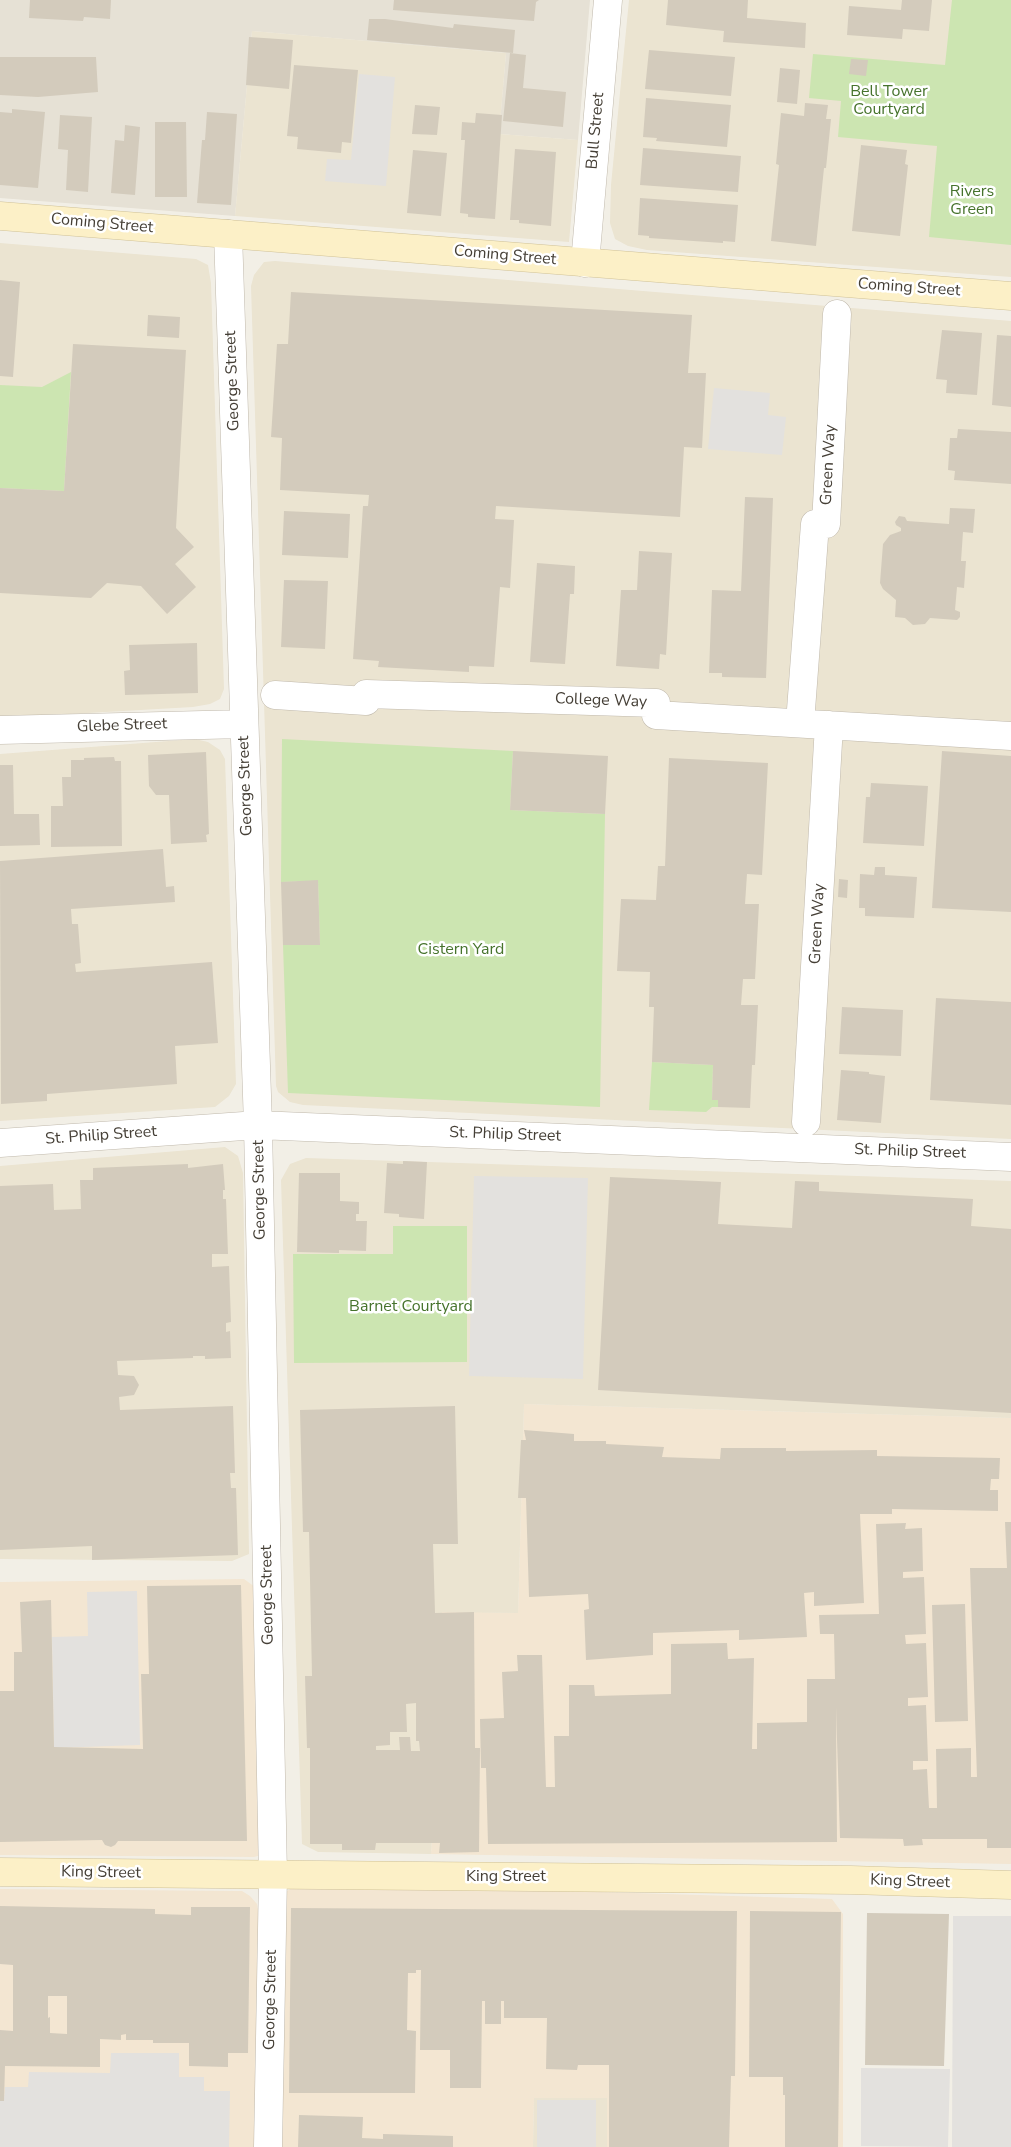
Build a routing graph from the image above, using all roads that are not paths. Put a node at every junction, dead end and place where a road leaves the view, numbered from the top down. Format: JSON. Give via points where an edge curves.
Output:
{"nodes":[{"id":1,"x":608,"y":0,"type":"edge"},
{"id":2,"x":0,"y":216,"type":"edge"},
{"id":3,"x":228,"y":234,"type":"junction"},
{"id":4,"x":585,"y":263,"type":"junction"},
{"id":5,"x":1011,"y":296,"type":"edge"},
{"id":6,"x":837,"y":314,"type":"dead end"},
{"id":7,"x":275,"y":695,"type":"dead end"},
{"id":8,"x":244,"y":724,"type":"junction"},
{"id":9,"x":800,"y":724,"type":"junction"},
{"id":10,"x":829,"y":725,"type":"junction"},
{"id":11,"x":0,"y":730,"type":"edge"},
{"id":12,"x":1011,"y":736,"type":"edge"},
{"id":13,"x":806,"y":1122,"type":"dead end"},
{"id":14,"x":258,"y":1125,"type":"junction"},
{"id":15,"x":0,"y":1143,"type":"edge"},
{"id":16,"x":1011,"y":1157,"type":"edge"},
{"id":17,"x":0,"y":1872,"type":"edge"},
{"id":18,"x":273,"y":1875,"type":"junction"},
{"id":19,"x":1011,"y":1885,"type":"edge"},
{"id":20,"x":268,"y":2147,"type":"edge"}],
"edges":[{"from":1,"to":4,"type":"street","name":"Bull Street"},
{"from":2,"to":3,"type":"street","name":"Coming Street"},
{"from":3,"to":4,"type":"street","name":"Coming Street"},
{"from":3,"to":8,"type":"street","name":"George Street"},
{"from":4,"to":5,"type":"street","name":"Coming Street"},
{"from":6,"to":9,"type":"street","name":"Green Way","via":[[826,524],[815,524]]},
{"from":7,"to":9,"type":"street","name":"College Way","via":[[366,701],[366,694],[656,703],[656,714]]},
{"from":8,"to":11,"type":"street","name":"Glebe Street"},
{"from":8,"to":14,"type":"street","name":"George Street"},
{"from":9,"to":10,"type":"street","name":"College Way"},
{"from":10,"to":12,"type":"street","name":"College Way"},
{"from":10,"to":13,"type":"street","name":"Green Way"},
{"from":14,"to":15,"type":"street","name":"St. Philip Street"},
{"from":14,"to":16,"type":"street","name":"St. Philip Street"},
{"from":14,"to":18,"type":"street","name":"George Street"},
{"from":17,"to":18,"type":"street","name":"King Street"},
{"from":18,"to":19,"type":"street","name":"King Street","via":[[852,1880]]},
{"from":18,"to":20,"type":"street","name":"George Street"}]}
